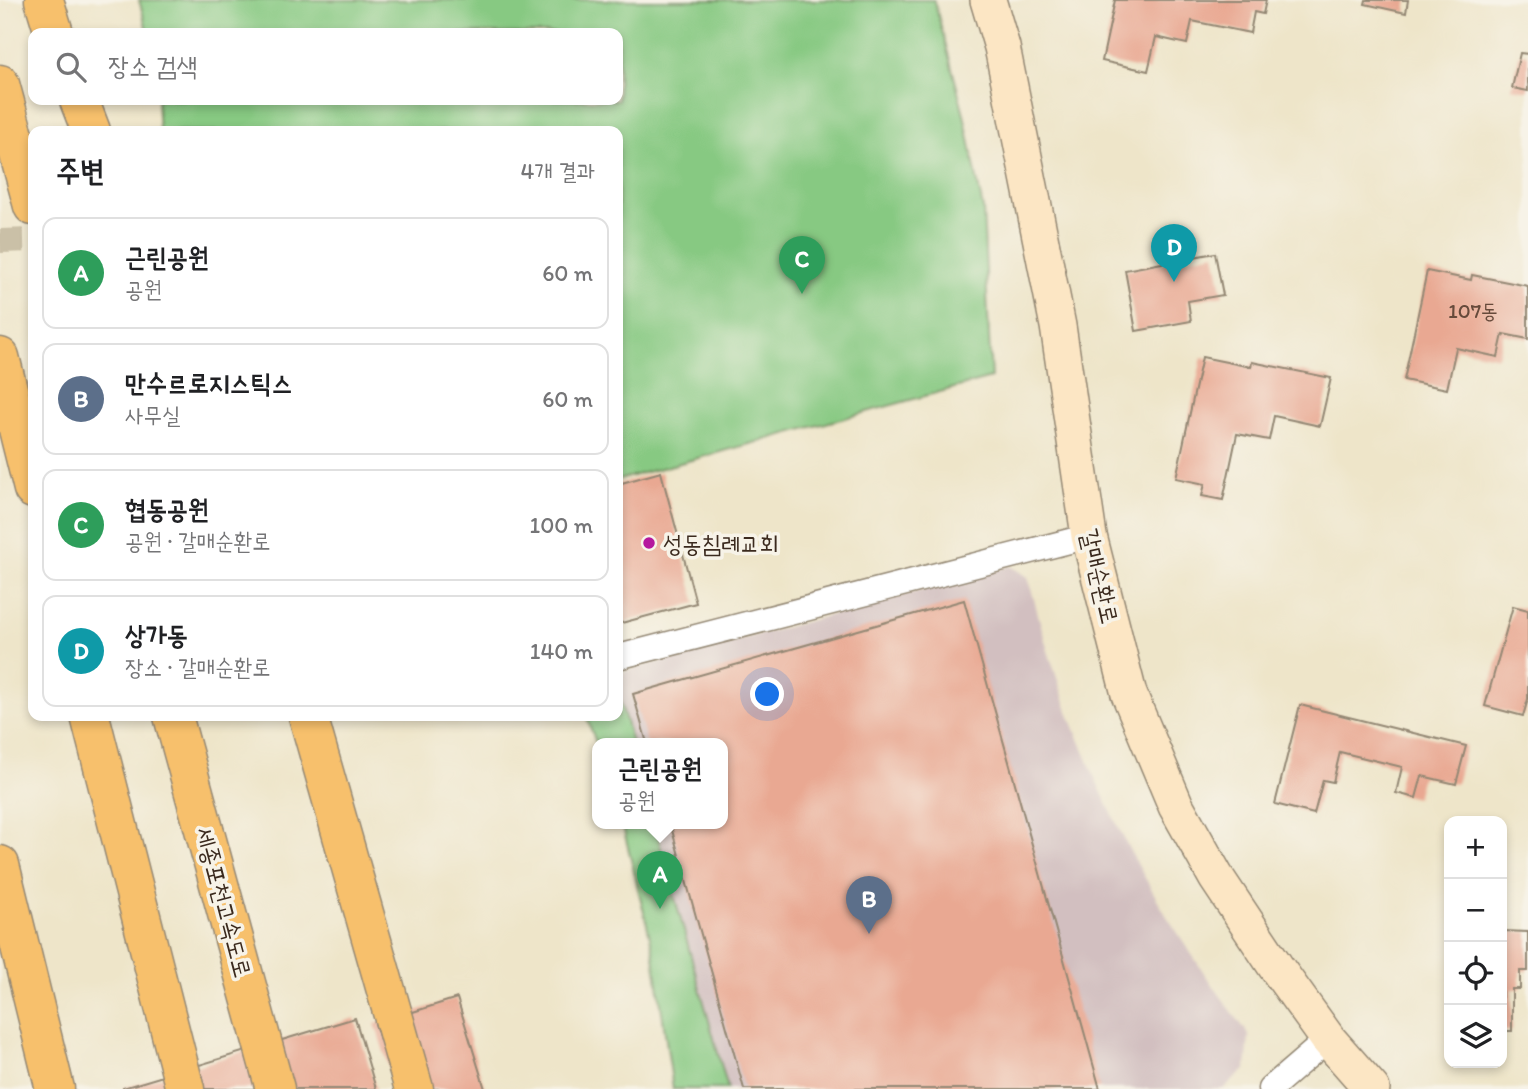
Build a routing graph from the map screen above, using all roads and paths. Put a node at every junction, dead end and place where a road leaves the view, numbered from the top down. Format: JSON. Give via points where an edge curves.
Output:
{"nodes":[{"id":1,"x":44,"y":0,"type":"edge"},
{"id":2,"x":988,"y":0,"type":"edge"},
{"id":3,"x":52,"y":28,"type":"edge"},
{"id":4,"x":0,"y":84,"type":"edge"},
{"id":5,"x":81,"y":105,"type":"edge"},
{"id":6,"x":89,"y":126,"type":"edge"},
{"id":7,"x":28,"y":188,"type":"edge"},
{"id":8,"x":0,"y":357,"type":"edge"},
{"id":9,"x":28,"y":469,"type":"edge"},
{"id":10,"x":1089,"y":536,"type":"junction"},
{"id":11,"x":623,"y":656,"type":"edge"},
{"id":12,"x":91,"y":721,"type":"edge"},
{"id":13,"x":174,"y":721,"type":"edge"},
{"id":14,"x":310,"y":721,"type":"edge"},
{"id":15,"x":0,"y":865,"type":"edge"},
{"id":16,"x":1328,"y":1039,"type":"junction"},
{"id":17,"x":55,"y":1089,"type":"edge"},
{"id":18,"x":185,"y":1089,"type":"edge"},
{"id":19,"x":275,"y":1089,"type":"edge"},
{"id":20,"x":414,"y":1089,"type":"edge"},
{"id":21,"x":1270,"y":1089,"type":"edge"},
{"id":22,"x":1372,"y":1089,"type":"edge"}],
"edges":[{"from":1,"to":3,"type":"highway"},
{"from":2,"to":10,"type":"street","name":"갈매순환로","via":[[1002,47],[1058,326]]},
{"from":4,"to":7,"type":"highway"},
{"from":5,"to":6,"type":"highway"},
{"from":8,"to":9,"type":"highway"},
{"from":10,"to":11,"type":"street"},
{"from":10,"to":16,"type":"street","name":"갈매순환로","via":[[1129,694],[1176,806],[1216,877]]},
{"from":12,"to":18,"type":"highway"},
{"from":13,"to":19,"type":"highway","name":"세종포천고속도로"},
{"from":14,"to":20,"type":"highway"},
{"from":15,"to":17,"type":"highway"},
{"from":16,"to":21,"type":"street"},
{"from":16,"to":22,"type":"street","name":"갈매순환로"}]}
